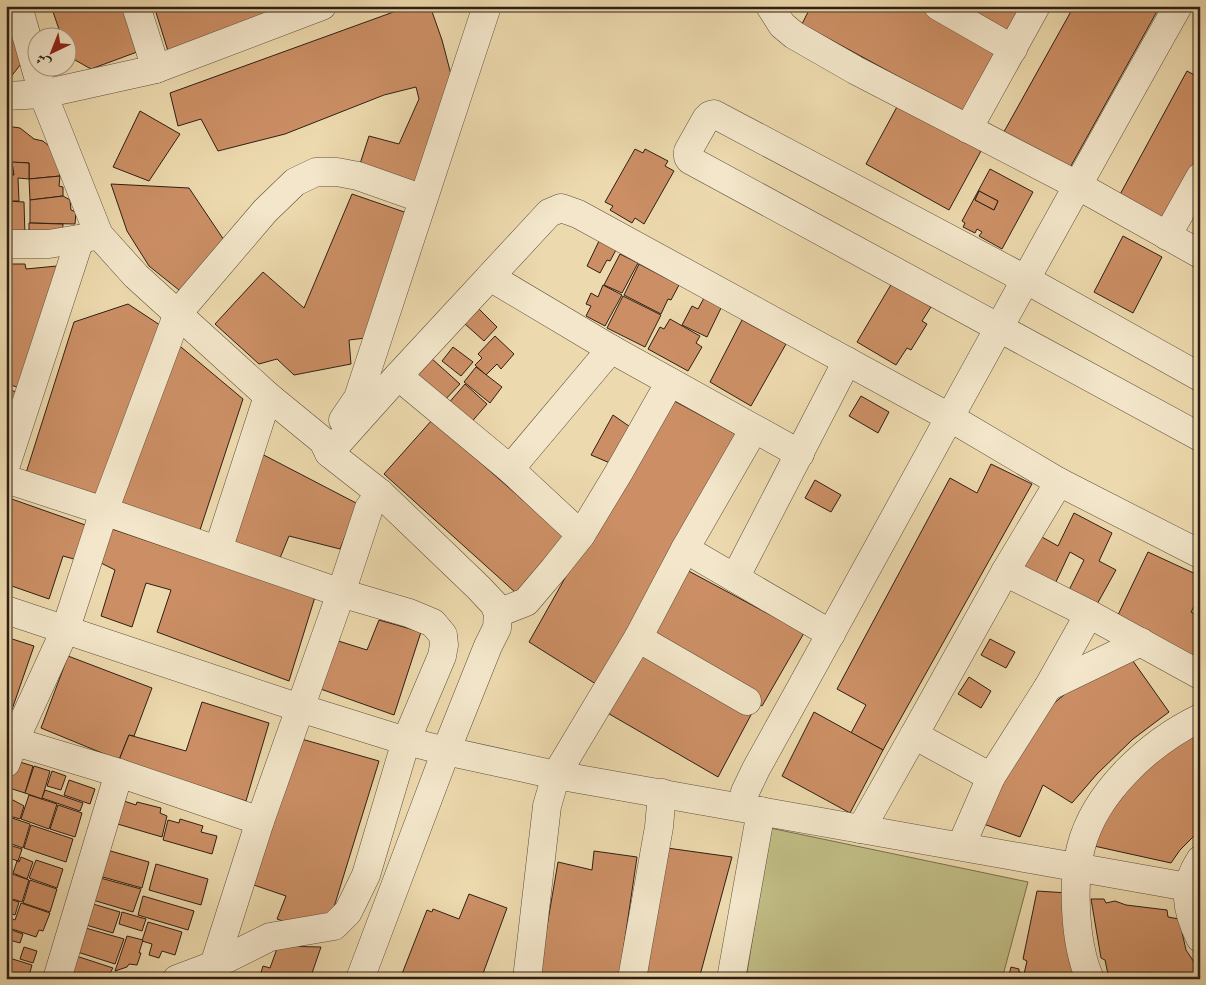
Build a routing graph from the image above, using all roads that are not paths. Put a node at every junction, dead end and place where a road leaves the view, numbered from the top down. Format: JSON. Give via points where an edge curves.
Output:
{"nodes":[{"id":1,"x":18,"y":6,"type":"edge"},
{"id":2,"x":136,"y":6,"type":"edge"},
{"id":3,"x":322,"y":6,"type":"edge"},
{"id":4,"x":487,"y":6,"type":"edge"},
{"id":5,"x":770,"y":6,"type":"edge"},
{"id":6,"x":938,"y":6,"type":"edge"},
{"id":7,"x":1036,"y":6,"type":"edge"},
{"id":8,"x":1178,"y":6,"type":"edge"},
{"id":9,"x":1013,"y":49,"type":"junction"},
{"id":10,"x":156,"y":69,"type":"junction"},
{"id":11,"x":43,"y":94,"type":"junction"},
{"id":12,"x":6,"y":96,"type":"edge"},
{"id":13,"x":968,"y":128,"type":"junction"},
{"id":14,"x":1200,"y":177,"type":"edge"},
{"id":15,"x":1077,"y":185,"type":"junction"},
{"id":16,"x":423,"y":199,"type":"junction"},
{"id":17,"x":1167,"y":236,"type":"junction"},
{"id":18,"x":90,"y":237,"type":"junction"},
{"id":19,"x":6,"y":244,"type":"edge"},
{"id":20,"x":1200,"y":254,"type":"edge"},
{"id":21,"x":490,"y":277,"type":"junction"},
{"id":22,"x":1025,"y":280,"type":"junction"},
{"id":23,"x":178,"y":313,"type":"junction"},
{"id":24,"x":998,"y":327,"type":"junction"},
{"id":25,"x":611,"y":349,"type":"junction"},
{"id":26,"x":847,"y":361,"type":"junction"},
{"id":27,"x":398,"y":376,"type":"junction"},
{"id":28,"x":1200,"y":377,"type":"edge"},
{"id":29,"x":670,"y":382,"type":"junction"},
{"id":30,"x":268,"y":396,"type":"junction"},
{"id":31,"x":949,"y":417,"type":"junction"},
{"id":32,"x":754,"y":429,"type":"junction"},
{"id":33,"x":1200,"y":437,"type":"edge"},
{"id":34,"x":326,"y":447,"type":"junction"},
{"id":35,"x":800,"y":454,"type":"junction"},
{"id":36,"x":6,"y":465,"type":"edge"},
{"id":37,"x":510,"y":469,"type":"junction"},
{"id":38,"x":6,"y":479,"type":"edge"},
{"id":39,"x":1059,"y":482,"type":"junction"},
{"id":40,"x":380,"y":493,"type":"junction"},
{"id":41,"x":104,"y":511,"type":"junction"},
{"id":42,"x":581,"y":535,"type":"junction"},
{"id":43,"x":685,"y":548,"type":"junction"},
{"id":44,"x":218,"y":550,"type":"junction"},
{"id":45,"x":1200,"y":554,"type":"edge"},
{"id":46,"x":1005,"y":572,"type":"junction"},
{"id":47,"x":735,"y":578,"type":"junction"},
{"id":48,"x":340,"y":593,"type":"junction"},
{"id":49,"x":6,"y":610,"type":"edge"},
{"id":50,"x":498,"y":613,"type":"junction"},
{"id":51,"x":1089,"y":614,"type":"junction"},
{"id":52,"x":66,"y":628,"type":"junction"},
{"id":53,"x":831,"y":634,"type":"junction"},
{"id":54,"x":638,"y":638,"type":"junction"},
{"id":55,"x":1141,"y":642,"type":"junction"},
{"id":56,"x":1200,"y":675,"type":"edge"},
{"id":57,"x":1048,"y":687,"type":"junction"},
{"id":58,"x":747,"y":701,"type":"dead end"},
{"id":59,"x":300,"y":708,"type":"junction"},
{"id":60,"x":1200,"y":718,"type":"edge"},
{"id":61,"x":914,"y":735,"type":"junction"},
{"id":62,"x":406,"y":741,"type":"junction"},
{"id":63,"x":9,"y":748,"type":"edge"},
{"id":64,"x":446,"y":751,"type":"junction"},
{"id":65,"x":119,"y":773,"type":"junction"},
{"id":66,"x":556,"y":774,"type":"junction"},
{"id":67,"x":991,"y":778,"type":"junction"},
{"id":68,"x":662,"y":794,"type":"junction"},
{"id":69,"x":751,"y":809,"type":"junction"},
{"id":70,"x":260,"y":820,"type":"junction"},
{"id":71,"x":861,"y":829,"type":"junction"},
{"id":72,"x":961,"y":846,"type":"junction"},
{"id":73,"x":1200,"y":860,"type":"edge"},
{"id":74,"x":1078,"y":868,"type":"junction"},
{"id":75,"x":1188,"y":887,"type":"junction"},
{"id":76,"x":1200,"y":938,"type":"edge"},
{"id":77,"x":214,"y":965,"type":"junction"},
{"id":78,"x":57,"y":979,"type":"edge"},
{"id":79,"x":177,"y":979,"type":"edge"},
{"id":80,"x":360,"y":979,"type":"edge"},
{"id":81,"x":527,"y":979,"type":"edge"},
{"id":82,"x":632,"y":979,"type":"edge"},
{"id":83,"x":731,"y":979,"type":"edge"},
{"id":84,"x":1090,"y":979,"type":"edge"}],
"edges":[{"from":1,"to":11,"type":"street"},
{"from":2,"to":10,"type":"street"},
{"from":3,"to":10,"type":"street"},
{"from":4,"to":16,"type":"street"},
{"from":5,"to":13,"type":"street","via":[[782,25],[794,35],[854,70]]},
{"from":6,"to":9,"type":"street"},
{"from":7,"to":9,"type":"street"},
{"from":8,"to":15,"type":"street"},
{"from":9,"to":13,"type":"street"},
{"from":10,"to":11,"type":"street"},
{"from":11,"to":12,"type":"street"},
{"from":11,"to":18,"type":"street"},
{"from":13,"to":15,"type":"street"},
{"from":14,"to":17,"type":"street"},
{"from":15,"to":17,"type":"street"},
{"from":15,"to":22,"type":"street"},
{"from":16,"to":23,"type":"street","via":[[358,176],[316,172],[295,182],[265,212]]},
{"from":16,"to":34,"type":"street","via":[[358,398]]},
{"from":17,"to":20,"type":"street"},
{"from":18,"to":19,"type":"street","via":[[49,244]]},
{"from":18,"to":23,"type":"street"},
{"from":18,"to":36,"type":"street"},
{"from":21,"to":25,"type":"street"},
{"from":21,"to":26,"type":"street","via":[[549,213],[561,208],[578,214]]},
{"from":21,"to":27,"type":"street"},
{"from":22,"to":24,"type":"street"},
{"from":22,"to":24,"type":"street","via":[[714,114],[706,119],[688,151],[690,160]]},
{"from":22,"to":28,"type":"street"},
{"from":23,"to":30,"type":"street"},
{"from":23,"to":41,"type":"street"},
{"from":24,"to":31,"type":"street"},
{"from":24,"to":33,"type":"street"},
{"from":25,"to":29,"type":"street"},
{"from":25,"to":37,"type":"street"},
{"from":26,"to":31,"type":"street"},
{"from":26,"to":35,"type":"street"},
{"from":27,"to":34,"type":"street"},
{"from":27,"to":37,"type":"street"},
{"from":29,"to":32,"type":"street"},
{"from":29,"to":42,"type":"street"},
{"from":30,"to":34,"type":"street"},
{"from":30,"to":44,"type":"street"},
{"from":31,"to":39,"type":"street"},
{"from":31,"to":53,"type":"street"},
{"from":32,"to":35,"type":"street"},
{"from":32,"to":43,"type":"street"},
{"from":34,"to":40,"type":"street"},
{"from":35,"to":47,"type":"street"},
{"from":37,"to":42,"type":"street"},
{"from":38,"to":41,"type":"street"},
{"from":39,"to":45,"type":"street"},
{"from":39,"to":46,"type":"street"},
{"from":40,"to":48,"type":"street","via":[[369,508]]},
{"from":40,"to":50,"type":"street","via":[[479,588]]},
{"from":41,"to":44,"type":"street"},
{"from":41,"to":52,"type":"street"},
{"from":42,"to":50,"type":"street","via":[[526,602]]},
{"from":43,"to":47,"type":"street"},
{"from":43,"to":54,"type":"street"},
{"from":44,"to":48,"type":"street"},
{"from":46,"to":51,"type":"street"},
{"from":46,"to":61,"type":"street"},
{"from":47,"to":53,"type":"street"},
{"from":48,"to":59,"type":"street"},
{"from":48,"to":62,"type":"street","via":[[409,613],[433,623],[442,634],[442,656]]},
{"from":49,"to":52,"type":"street"},
{"from":50,"to":64,"type":"street","via":[[497,628]]},
{"from":51,"to":55,"type":"street"},
{"from":51,"to":57,"type":"street"},
{"from":52,"to":59,"type":"street"},
{"from":52,"to":63,"type":"street"},
{"from":53,"to":69,"type":"street","via":[[745,792]]},
{"from":54,"to":58,"type":"street"},
{"from":54,"to":66,"type":"street"},
{"from":55,"to":56,"type":"street"},
{"from":55,"to":57,"type":"street"},
{"from":57,"to":67,"type":"street"},
{"from":59,"to":62,"type":"street"},
{"from":59,"to":70,"type":"street"},
{"from":60,"to":74,"type":"street","via":[[1179,728],[1131,766],[1090,822]]},
{"from":61,"to":67,"type":"street"},
{"from":61,"to":71,"type":"street"},
{"from":62,"to":64,"type":"street"},
{"from":62,"to":77,"type":"street","via":[[366,875],[348,912],[334,926],[270,938]]},
{"from":63,"to":65,"type":"street"},
{"from":64,"to":66,"type":"street"},
{"from":64,"to":80,"type":"street"},
{"from":65,"to":70,"type":"street"},
{"from":65,"to":78,"type":"street"},
{"from":66,"to":68,"type":"street"},
{"from":66,"to":81,"type":"street","via":[[547,806]]},
{"from":67,"to":72,"type":"street"},
{"from":68,"to":69,"type":"street"},
{"from":68,"to":82,"type":"street","via":[[660,827]]},
{"from":69,"to":71,"type":"street"},
{"from":69,"to":83,"type":"street"},
{"from":70,"to":77,"type":"street"},
{"from":71,"to":72,"type":"street"},
{"from":72,"to":74,"type":"street"},
{"from":73,"to":75,"type":"street"},
{"from":74,"to":75,"type":"street"},
{"from":74,"to":84,"type":"street","via":[[1075,898],[1077,934]]},
{"from":75,"to":76,"type":"street","via":[[1188,910]]},
{"from":77,"to":79,"type":"street"}]}
